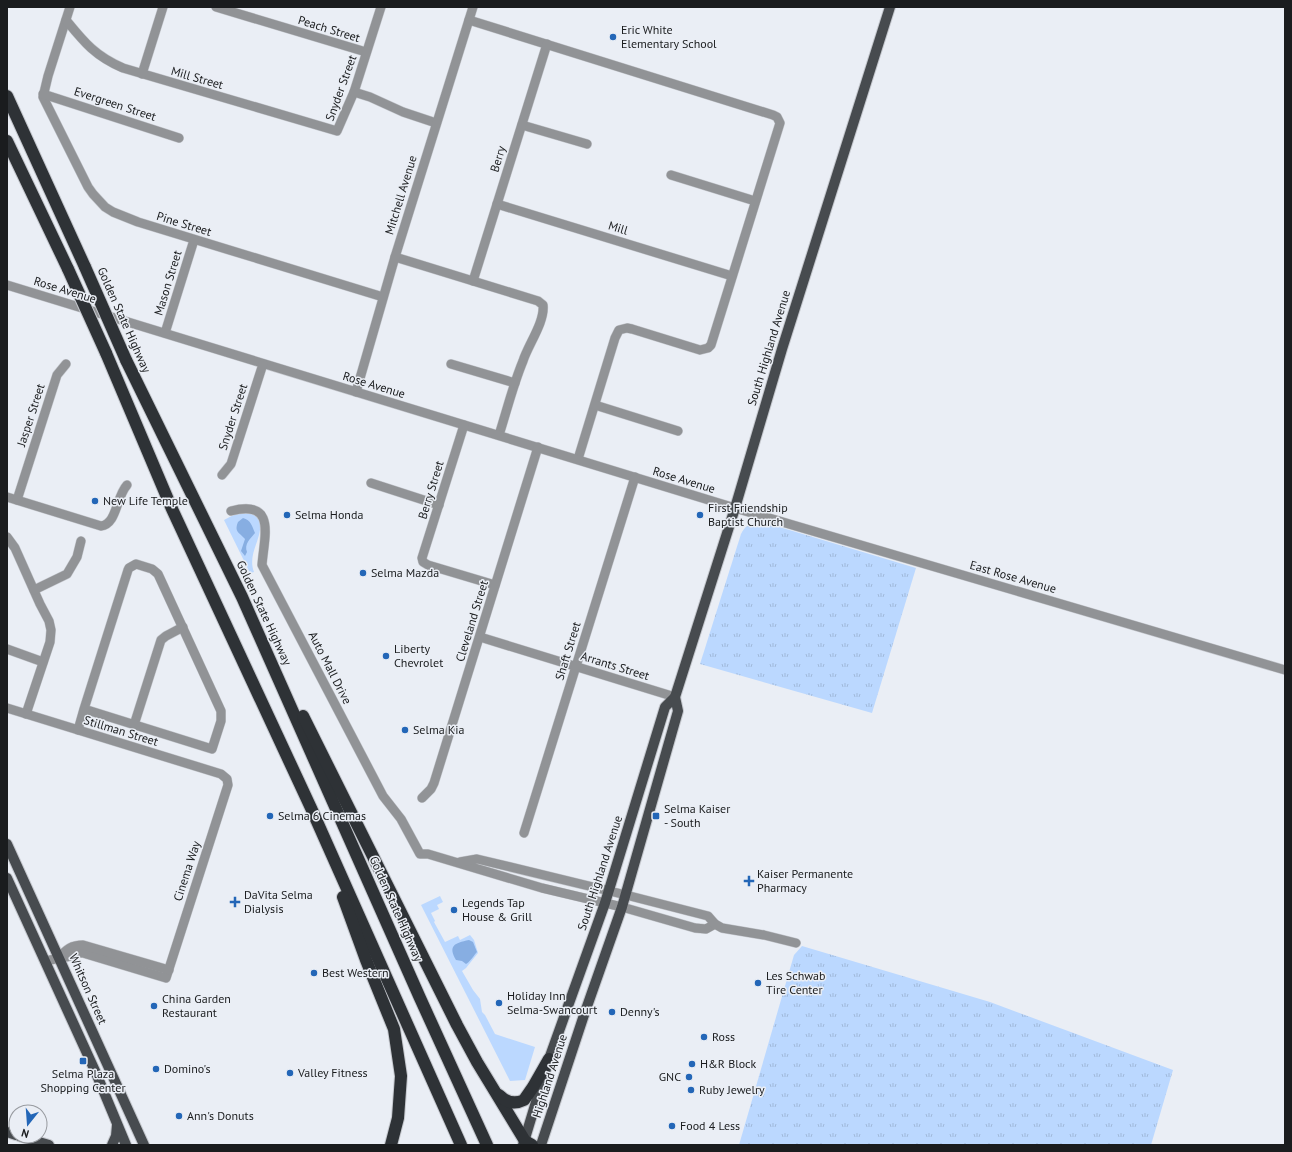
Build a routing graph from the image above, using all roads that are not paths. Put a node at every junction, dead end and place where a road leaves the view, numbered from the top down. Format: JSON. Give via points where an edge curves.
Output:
{"nodes":[{"id":1,"x":69,"y":7,"type":"edge"},
{"id":2,"x":163,"y":7,"type":"edge"},
{"id":3,"x":216,"y":7,"type":"edge"},
{"id":4,"x":381,"y":7,"type":"edge"},
{"id":5,"x":473,"y":7,"type":"edge"},
{"id":6,"x":890,"y":7,"type":"edge"},
{"id":7,"x":66,"y":20,"type":"junction"},
{"id":8,"x":469,"y":20,"type":"junction"},
{"id":9,"x":547,"y":44,"type":"junction"},
{"id":10,"x":366,"y":52,"type":"junction"},
{"id":11,"x":142,"y":74,"type":"junction"},
{"id":12,"x":354,"y":92,"type":"junction"},
{"id":13,"x":43,"y":94,"type":"junction"},
{"id":14,"x":7,"y":96,"type":"edge"},
{"id":15,"x":436,"y":123,"type":"junction"},
{"id":16,"x":522,"y":125,"type":"junction"},
{"id":17,"x":338,"y":131,"type":"joint"},
{"id":18,"x":179,"y":138,"type":"dead end"},
{"id":19,"x":7,"y":141,"type":"edge"},
{"id":20,"x":587,"y":144,"type":"dead end"},
{"id":21,"x":671,"y":175,"type":"dead end"},
{"id":22,"x":755,"y":201,"type":"junction"},
{"id":23,"x":497,"y":204,"type":"junction"},
{"id":24,"x":194,"y":240,"type":"junction"},
{"id":25,"x":395,"y":257,"type":"junction"},
{"id":26,"x":732,"y":276,"type":"junction"},
{"id":27,"x":473,"y":281,"type":"junction"},
{"id":28,"x":7,"y":285,"type":"edge"},
{"id":29,"x":383,"y":297,"type":"junction"},
{"id":30,"x":165,"y":334,"type":"junction"},
{"id":31,"x":66,"y":364,"type":"dead end"},
{"id":32,"x":263,"y":364,"type":"junction"},
{"id":33,"x":451,"y":364,"type":"dead end"},
{"id":34,"x":515,"y":383,"type":"junction"},
{"id":35,"x":356,"y":392,"type":"junction"},
{"id":36,"x":595,"y":405,"type":"junction"},
{"id":37,"x":464,"y":425,"type":"junction"},
{"id":38,"x":678,"y":431,"type":"dead end"},
{"id":39,"x":499,"y":435,"type":"junction"},
{"id":40,"x":538,"y":447,"type":"junction"},
{"id":41,"x":578,"y":459,"type":"junction"},
{"id":42,"x":222,"y":475,"type":"dead end"},
{"id":43,"x":635,"y":477,"type":"junction"},
{"id":44,"x":371,"y":484,"type":"dead end"},
{"id":45,"x":127,"y":485,"type":"dead end"},
{"id":46,"x":7,"y":497,"type":"edge"},
{"id":47,"x":17,"y":500,"type":"junction"},
{"id":48,"x":439,"y":505,"type":"junction"},
{"id":49,"x":735,"y":508,"type":"junction"},
{"id":50,"x":231,"y":511,"type":"dead end"},
{"id":51,"x":7,"y":537,"type":"edge"},
{"id":52,"x":81,"y":541,"type":"dead end"},
{"id":53,"x":495,"y":585,"type":"junction"},
{"id":54,"x":34,"y":590,"type":"junction"},
{"id":55,"x":242,"y":597,"type":"junction"},
{"id":56,"x":183,"y":628,"type":"junction"},
{"id":57,"x":480,"y":637,"type":"junction"},
{"id":58,"x":9,"y":652,"type":"edge"},
{"id":59,"x":43,"y":662,"type":"junction"},
{"id":60,"x":576,"y":667,"type":"junction"},
{"id":61,"x":1285,"y":670,"type":"edge"},
{"id":62,"x":675,"y":697,"type":"junction"},
{"id":63,"x":7,"y":708,"type":"edge"},
{"id":64,"x":84,"y":709,"type":"junction"},
{"id":65,"x":26,"y":714,"type":"junction"},
{"id":66,"x":134,"y":725,"type":"junction"},
{"id":67,"x":78,"y":730,"type":"junction"},
{"id":68,"x":227,"y":779,"type":"joint"},
{"id":69,"x":422,"y":798,"type":"dead end"},
{"id":70,"x":312,"y":808,"type":"junction"},
{"id":71,"x":524,"y":833,"type":"dead end"},
{"id":72,"x":7,"y":844,"type":"edge"},
{"id":73,"x":7,"y":860,"type":"edge"},
{"id":74,"x":457,"y":862,"type":"junction"},
{"id":75,"x":7,"y":878,"type":"edge"},
{"id":76,"x":27,"y":888,"type":"junction"},
{"id":77,"x":609,"y":891,"type":"junction"},
{"id":78,"x":626,"y":895,"type":"junction"},
{"id":79,"x":605,"y":903,"type":"junction"},
{"id":80,"x":622,"y":907,"type":"junction"},
{"id":81,"x":715,"y":924,"type":"junction"},
{"id":82,"x":796,"y":943,"type":"dead end"},
{"id":83,"x":59,"y":958,"type":"junction"},
{"id":84,"x":45,"y":961,"type":"junction"},
{"id":85,"x":584,"y":1015,"type":"joint"},
{"id":86,"x":72,"y":1020,"type":"junction"},
{"id":87,"x":549,"y":1059,"type":"junction"},
{"id":88,"x":107,"y":1065,"type":"junction"},
{"id":89,"x":96,"y":1073,"type":"junction"},
{"id":90,"x":495,"y":1091,"type":"junction"},
{"id":91,"x":132,"y":1118,"type":"junction"},
{"id":92,"x":117,"y":1123,"type":"junction"},
{"id":93,"x":527,"y":1144,"type":"edge"},
{"id":94,"x":112,"y":1145,"type":"edge"},
{"id":95,"x":126,"y":1145,"type":"edge"},
{"id":96,"x":144,"y":1145,"type":"edge"},
{"id":97,"x":391,"y":1145,"type":"edge"},
{"id":98,"x":461,"y":1145,"type":"edge"},
{"id":99,"x":488,"y":1145,"type":"edge"},
{"id":100,"x":541,"y":1145,"type":"edge"}],
"edges":[{"from":1,"to":7,"type":"street"},
{"from":2,"to":11,"type":"street"},
{"from":3,"to":10,"type":"street","name":"Peach Street"},
{"from":4,"to":10,"type":"street","name":"Snyder Street"},
{"from":5,"to":8,"type":"street","name":"Mitchell Avenue"},
{"from":6,"to":49,"type":"main road","name":"South Highland Avenue","via":[[782,349]]},
{"from":7,"to":11,"type":"street","name":"Mill Street","via":[[101,58]]},
{"from":7,"to":13,"type":"street"},
{"from":8,"to":9,"type":"street"},
{"from":8,"to":15,"type":"street","name":"Mitchell Avenue"},
{"from":9,"to":16,"type":"street","name":"Berry"},
{"from":9,"to":22,"type":"street","via":[[777,117],[779,126]]},
{"from":10,"to":12,"type":"street","name":"Snyder Street"},
{"from":11,"to":17,"type":"street","name":"Mill Street"},
{"from":12,"to":15,"type":"street"},
{"from":12,"to":17,"type":"street","name":"Snyder Street"},
{"from":13,"to":18,"type":"street","name":"Evergreen Street"},
{"from":13,"to":24,"type":"street","name":"Pine Street","via":[[44,101],[88,187],[105,207],[120,216]]},
{"from":14,"to":55,"type":"highway","name":"Golden State Highway","bridge":true,"via":[[126,360]]},
{"from":15,"to":25,"type":"street","name":"Mitchell Avenue"},
{"from":16,"to":20,"type":"street"},
{"from":16,"to":23,"type":"street","name":"Berry"},
{"from":19,"to":70,"type":"highway","bridge":true,"via":[[106,353],[172,509]]},
{"from":21,"to":22,"type":"street"},
{"from":22,"to":26,"type":"street"},
{"from":23,"to":26,"type":"street","name":"Mill"},
{"from":23,"to":27,"type":"street","name":"Berry"},
{"from":24,"to":29,"type":"street","name":"Pine Street"},
{"from":24,"to":30,"type":"street","name":"Mason Street"},
{"from":25,"to":27,"type":"street"},
{"from":25,"to":29,"type":"street","name":"Mitchell Avenue"},
{"from":26,"to":36,"type":"street","via":[[708,348],[700,350],[627,328],[619,330]]},
{"from":27,"to":34,"type":"street","via":[[538,301],[543,305],[540,324]]},
{"from":28,"to":30,"type":"street","name":"Rose Avenue"},
{"from":29,"to":35,"type":"street","name":"Mitchell Avenue"},
{"from":30,"to":32,"type":"street","name":"Rose Avenue"},
{"from":31,"to":47,"type":"street","name":"Jasper Street","via":[[57,375]]},
{"from":32,"to":35,"type":"street","name":"Rose Avenue"},
{"from":32,"to":42,"type":"street","name":"Snyder Street","via":[[231,464]]},
{"from":33,"to":34,"type":"street"},
{"from":34,"to":39,"type":"street"},
{"from":35,"to":37,"type":"street","name":"Rose Avenue"},
{"from":36,"to":38,"type":"street"},
{"from":36,"to":41,"type":"street"},
{"from":37,"to":39,"type":"street","name":"Rose Avenue"},
{"from":37,"to":48,"type":"street","name":"Berry Street"},
{"from":39,"to":40,"type":"street","name":"Rose Avenue"},
{"from":40,"to":41,"type":"street","name":"Rose Avenue"},
{"from":40,"to":53,"type":"street","name":"Cleveland Street"},
{"from":41,"to":43,"type":"street","name":"Rose Avenue"},
{"from":43,"to":49,"type":"street","name":"Rose Avenue"},
{"from":43,"to":60,"type":"street","name":"Shaft Street"},
{"from":44,"to":48,"type":"street"},
{"from":45,"to":47,"type":"street","via":[[122,491],[112,520],[107,524],[98,525]]},
{"from":46,"to":47,"type":"street"},
{"from":48,"to":53,"type":"street","name":"Berry Street","via":[[422,558],[423,562]]},
{"from":49,"to":61,"type":"street","name":"East Rose Avenue"},
{"from":49,"to":62,"type":"main road","name":"South Highland Avenue"},
{"from":50,"to":74,"type":"street","name":"Auto Mall Drive","via":[[242,508],[253,510],[264,519],[266,529],[262,565],[383,796],[401,819],[420,854]]},
{"from":51,"to":54,"type":"street","via":[[15,548]]},
{"from":52,"to":54,"type":"street","via":[[77,558],[67,574]]},
{"from":53,"to":57,"type":"street","name":"Cleveland Street"},
{"from":54,"to":59,"type":"street","via":[[51,630]]},
{"from":55,"to":90,"type":"highway","via":[[454,1019]]},
{"from":55,"to":99,"type":"highway","name":"Golden State Highway"},
{"from":56,"to":64,"type":"street","via":[[155,571],[140,565],[131,566]]},
{"from":56,"to":66,"type":"street","via":[[161,640]]},
{"from":56,"to":66,"type":"street","via":[[221,711],[221,721],[212,749]]},
{"from":57,"to":60,"type":"street","name":"Arrants Street"},
{"from":57,"to":69,"type":"street","name":"Cleveland Street","via":[[434,784]]},
{"from":58,"to":59,"type":"street"},
{"from":59,"to":65,"type":"street"},
{"from":60,"to":62,"type":"street","name":"Arrants Street"},
{"from":60,"to":71,"type":"street","name":"Shaft Street"},
{"from":62,"to":77,"type":"main road","name":"South Highland Avenue","via":[[665,706]]},
{"from":62,"to":78,"type":"main road","name":"South Highland Avenue","via":[[678,711]]},
{"from":63,"to":65,"type":"street","name":"Stillman Street"},
{"from":64,"to":66,"type":"street"},
{"from":64,"to":67,"type":"street"},
{"from":65,"to":67,"type":"street","name":"Stillman Street"},
{"from":67,"to":68,"type":"street","name":"Stillman Street","via":[[221,774]]},
{"from":68,"to":83,"type":"street","name":"Cinema Way","via":[[228,785],[169,970],[83,945],[67,949]]},
{"from":70,"to":97,"type":"highway","via":[[366,960],[394,1029],[401,1076],[398,1118]]},
{"from":70,"to":98,"type":"highway"},
{"from":72,"to":76,"type":"main road","name":"Whitson Street"},
{"from":73,"to":76,"type":"main road","via":[[18,880]]},
{"from":74,"to":77,"type":"street","via":[[477,859]]},
{"from":74,"to":79,"type":"street","via":[[542,888]]},
{"from":75,"to":84,"type":"main road"},
{"from":76,"to":83,"type":"main road","name":"Whitson Street"},
{"from":77,"to":78,"type":"street"},
{"from":77,"to":79,"type":"main road","name":"South Highland Avenue"},
{"from":78,"to":80,"type":"main road","name":"South Highland Avenue"},
{"from":78,"to":81,"type":"street","via":[[708,916]]},
{"from":79,"to":80,"type":"street"},
{"from":79,"to":87,"type":"main road","name":"South Highland Avenue"},
{"from":80,"to":81,"type":"street","via":[[695,928],[706,929]]},
{"from":80,"to":85,"type":"main road","name":"South Highland Avenue"},
{"from":81,"to":82,"type":"street","via":[[722,928]]},
{"from":83,"to":84,"type":"street","name":"Cinema Way"},
{"from":83,"to":88,"type":"main road","name":"Whitson Street"},
{"from":84,"to":86,"type":"main road"},
{"from":85,"to":100,"type":"main road","name":"Highland Avenue"},
{"from":86,"to":88,"type":"main road","via":[[80,1023],[98,1061]]},
{"from":86,"to":89,"type":"main road"},
{"from":87,"to":90,"type":"highway","via":[[524,1100],[508,1102]]},
{"from":87,"to":93,"type":"main road","name":"Highland Avenue"},
{"from":88,"to":91,"type":"main road","name":"Whitson Street"},
{"from":89,"to":91,"type":"main road","via":[[108,1081],[127,1116]]},
{"from":89,"to":92,"type":"main road"},
{"from":90,"to":93,"type":"highway"},
{"from":91,"to":96,"type":"main road","name":"Whitson Street"},
{"from":92,"to":94,"type":"main road"},
{"from":92,"to":95,"type":"main road"}]}
